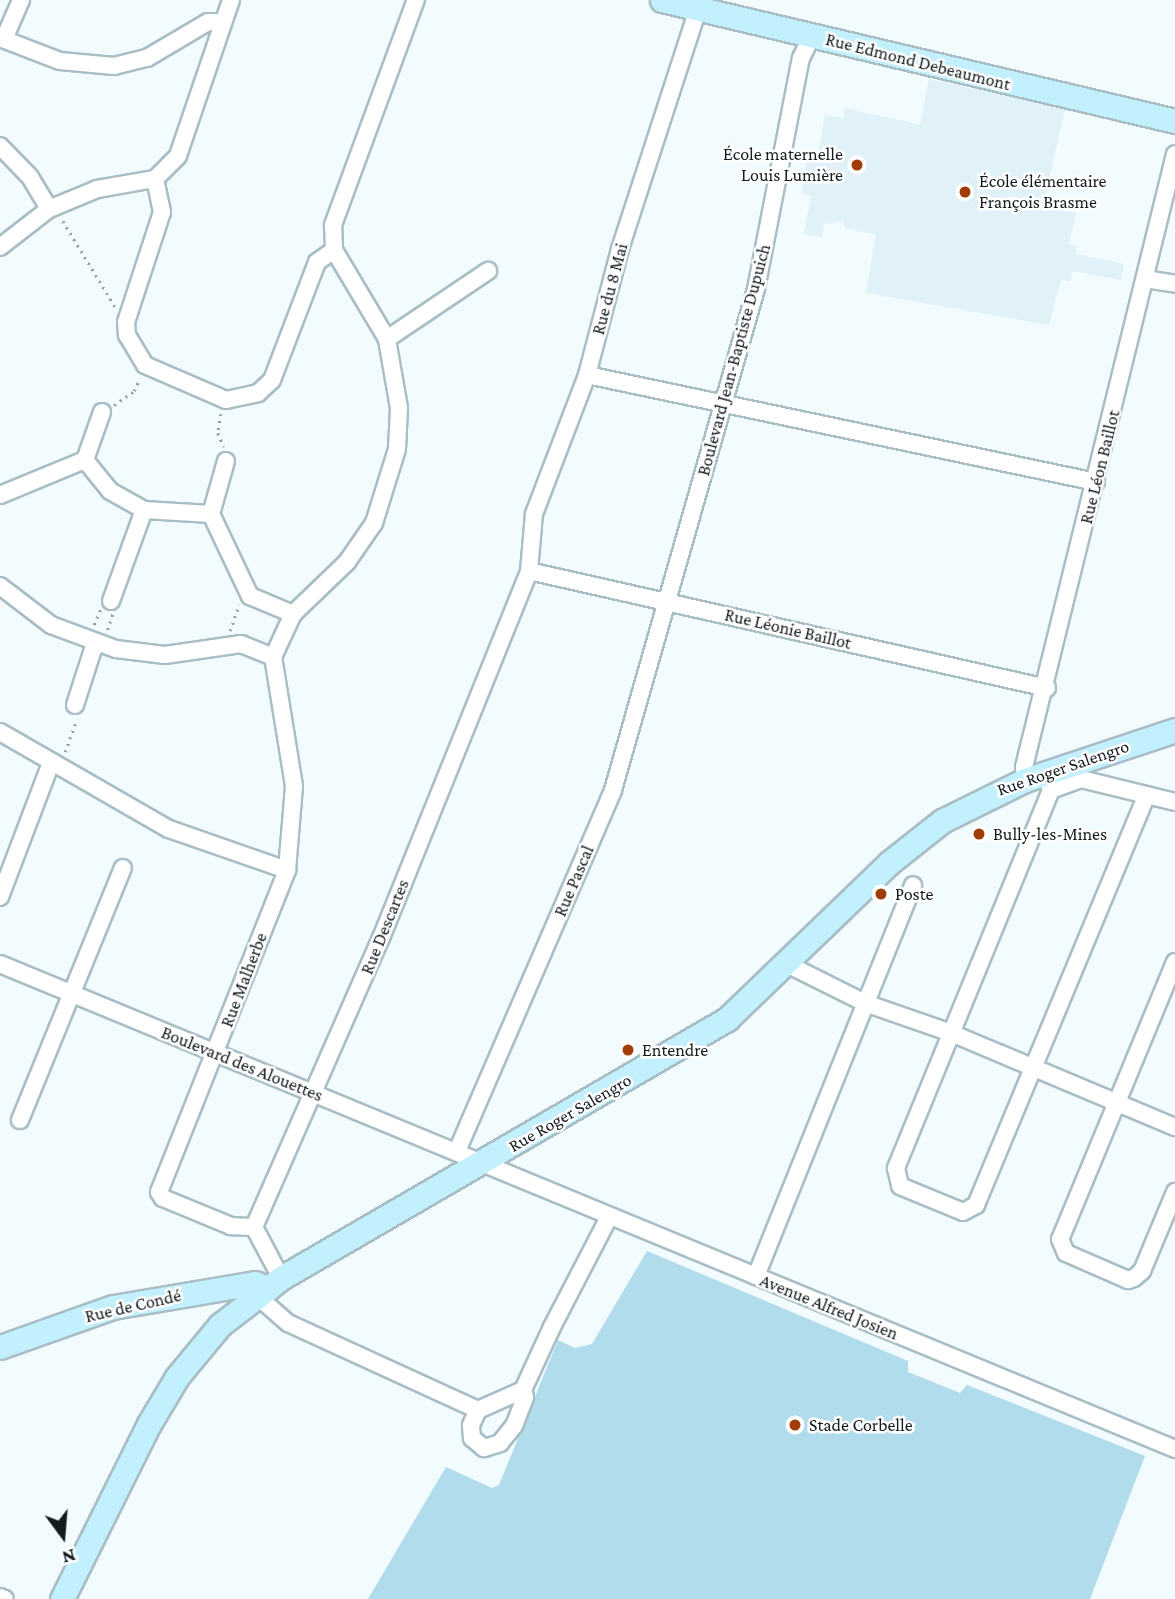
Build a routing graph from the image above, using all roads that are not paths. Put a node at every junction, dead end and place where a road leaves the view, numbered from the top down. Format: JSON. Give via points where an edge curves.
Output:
{"nodes":[{"id":1,"x":21,"y":0,"type":"edge"},
{"id":2,"x":231,"y":0,"type":"edge"},
{"id":3,"x":415,"y":0,"type":"edge"},
{"id":4,"x":662,"y":0,"type":"edge"},
{"id":5,"x":699,"y":4,"type":"edge"},
{"id":6,"x":223,"y":22,"type":"junction"},
{"id":7,"x":812,"y":36,"type":"junction"},
{"id":8,"x":2,"y":38,"type":"edge"},
{"id":9,"x":1175,"y":121,"type":"edge"},
{"id":10,"x":0,"y":146,"type":"edge"},
{"id":11,"x":1175,"y":154,"type":"edge"},
{"id":12,"x":155,"y":180,"type":"junction"},
{"id":13,"x":52,"y":208,"type":"junction"},
{"id":14,"x":0,"y":247,"type":"edge"},
{"id":15,"x":334,"y":250,"type":"junction"},
{"id":16,"x":488,"y":271,"type":"dead end"},
{"id":17,"x":1145,"y":279,"type":"junction"},
{"id":18,"x":1175,"y":284,"type":"edge"},
{"id":19,"x":387,"y":338,"type":"junction"},
{"id":20,"x":587,"y":375,"type":"junction"},
{"id":21,"x":724,"y":406,"type":"junction"},
{"id":22,"x":102,"y":412,"type":"road end"},
{"id":23,"x":85,"y":460,"type":"junction"},
{"id":24,"x":226,"y":461,"type":"road end"},
{"id":25,"x":1096,"y":482,"type":"junction"},
{"id":26,"x":0,"y":495,"type":"edge"},
{"id":27,"x":144,"y":510,"type":"junction"},
{"id":28,"x":211,"y":513,"type":"junction"},
{"id":29,"x":529,"y":570,"type":"junction"},
{"id":30,"x":0,"y":586,"type":"edge"},
{"id":31,"x":111,"y":601,"type":"road end"},
{"id":32,"x":669,"y":603,"type":"junction"},
{"id":33,"x":293,"y":614,"type":"junction"},
{"id":34,"x":95,"y":643,"type":"junction"},
{"id":35,"x":273,"y":657,"type":"junction"},
{"id":36,"x":1047,"y":688,"type":"junction"},
{"id":37,"x":75,"y":705,"type":"road end"},
{"id":38,"x":1175,"y":730,"type":"edge"},
{"id":39,"x":0,"y":732,"type":"edge"},
{"id":40,"x":51,"y":763,"type":"junction"},
{"id":41,"x":1040,"y":781,"type":"junction"},
{"id":42,"x":1147,"y":795,"type":"junction"},
{"id":43,"x":1175,"y":802,"type":"edge"},
{"id":44,"x":123,"y":868,"type":"dead end"},
{"id":45,"x":287,"y":870,"type":"junction"},
{"id":46,"x":912,"y":885,"type":"dead end"},
{"id":47,"x":0,"y":897,"type":"edge"},
{"id":48,"x":1175,"y":962,"type":"edge"},
{"id":49,"x":0,"y":964,"type":"edge"},
{"id":50,"x":787,"y":964,"type":"junction"},
{"id":51,"x":73,"y":995,"type":"junction"},
{"id":52,"x":865,"y":1003,"type":"junction"},
{"id":53,"x":951,"y":1033,"type":"junction"},
{"id":54,"x":216,"y":1053,"type":"junction"},
{"id":55,"x":1032,"y":1067,"type":"junction"},
{"id":56,"x":314,"y":1093,"type":"junction"},
{"id":57,"x":1116,"y":1103,"type":"junction"},
{"id":58,"x":20,"y":1120,"type":"dead end"},
{"id":59,"x":1175,"y":1127,"type":"edge"},
{"id":60,"x":457,"y":1151,"type":"junction"},
{"id":61,"x":484,"y":1162,"type":"junction"},
{"id":62,"x":1175,"y":1192,"type":"edge"},
{"id":63,"x":609,"y":1217,"type":"junction"},
{"id":64,"x":254,"y":1227,"type":"junction"},
{"id":65,"x":756,"y":1276,"type":"junction"},
{"id":66,"x":269,"y":1288,"type":"junction"},
{"id":67,"x":0,"y":1347,"type":"edge"},
{"id":68,"x":523,"y":1390,"type":"junction"},
{"id":69,"x":478,"y":1410,"type":"junction"},
{"id":70,"x":1175,"y":1449,"type":"edge"},
{"id":71,"x":0,"y":1597,"type":"edge"},
{"id":72,"x":5,"y":1599,"type":"edge"},
{"id":73,"x":62,"y":1599,"type":"edge"}],
"edges":[{"from":1,"to":8,"type":"street"},
{"from":2,"to":6,"type":"street"},
{"from":3,"to":15,"type":"street","via":[[333,225]]},
{"from":4,"to":5,"type":"street","name":"Rue Edmond Debeaumont"},
{"from":5,"to":7,"type":"street","name":"Rue Edmond Debeaumont"},
{"from":5,"to":20,"type":"street","name":"Rue du 8 Mai","via":[[620,249]]},
{"from":6,"to":8,"type":"street","via":[[208,22],[147,58],[114,66],[60,61]]},
{"from":6,"to":12,"type":"street","via":[[178,156]]},
{"from":7,"to":9,"type":"street","name":"Rue Edmond Debeaumont"},
{"from":7,"to":21,"type":"street","name":"Boulevard Jean-Baptiste Dupuich","via":[[801,58],[756,289]]},
{"from":10,"to":13,"type":"street"},
{"from":11,"to":17,"type":"street","name":"Rue Léon Baillot"},
{"from":12,"to":13,"type":"street","via":[[97,189]]},
{"from":12,"to":15,"type":"street","via":[[162,212],[126,322],[127,335],[145,365],[226,400],[258,393],[272,380],[317,262]]},
{"from":13,"to":14,"type":"street"},
{"from":15,"to":19,"type":"street"},
{"from":16,"to":19,"type":"street"},
{"from":17,"to":18,"type":"street"},
{"from":17,"to":25,"type":"street","name":"Rue Léon Baillot"},
{"from":19,"to":33,"type":"street","via":[[399,408],[397,449],[383,501],[347,562]]},
{"from":20,"to":21,"type":"street"},
{"from":20,"to":29,"type":"street","name":"Rue du 8 Mai","via":[[534,514]]},
{"from":21,"to":25,"type":"street"},
{"from":21,"to":32,"type":"street","name":"Boulevard Jean-Baptiste Dupuich"},
{"from":22,"to":23,"type":"street"},
{"from":23,"to":26,"type":"street"},
{"from":23,"to":27,"type":"street","via":[[110,491]]},
{"from":24,"to":28,"type":"street"},
{"from":25,"to":36,"type":"street","name":"Rue Léon Baillot"},
{"from":27,"to":28,"type":"street"},
{"from":27,"to":31,"type":"street"},
{"from":28,"to":33,"type":"street","via":[[248,593],[262,604]]},
{"from":29,"to":32,"type":"street","name":"Rue Léonie Baillot"},
{"from":29,"to":56,"type":"street","name":"Rue Descartes"},
{"from":30,"to":34,"type":"street","via":[[51,625]]},
{"from":32,"to":36,"type":"street","name":"Rue Léonie Baillot"},
{"from":32,"to":60,"type":"street","name":"Rue Pascal","via":[[613,790]]},
{"from":33,"to":35,"type":"street"},
{"from":34,"to":35,"type":"street","via":[[165,655],[248,645]]},
{"from":34,"to":37,"type":"street"},
{"from":35,"to":45,"type":"street","name":"Rue Malherbe","via":[[294,786]]},
{"from":36,"to":41,"type":"street","name":"Rue Léon Baillot","via":[[1024,767]]},
{"from":38,"to":41,"type":"street","name":"Rue Roger Salengro"},
{"from":39,"to":40,"type":"street"},
{"from":40,"to":45,"type":"street","via":[[169,829]]},
{"from":40,"to":47,"type":"street"},
{"from":41,"to":42,"type":"street","via":[[1081,779]]},
{"from":41,"to":50,"type":"street","name":"Rue Roger Salengro","via":[[991,793],[929,830]]},
{"from":41,"to":53,"type":"street","name":"Rue Léon Baillot"},
{"from":42,"to":43,"type":"street"},
{"from":42,"to":55,"type":"street"},
{"from":44,"to":51,"type":"street"},
{"from":45,"to":54,"type":"street","name":"Rue Malherbe"},
{"from":46,"to":52,"type":"street"},
{"from":48,"to":57,"type":"street"},
{"from":49,"to":51,"type":"street","name":"Boulevard des Alouettes"},
{"from":50,"to":52,"type":"street"},
{"from":50,"to":61,"type":"street","name":"Rue Roger Salengro","via":[[727,1019]]},
{"from":51,"to":54,"type":"street","name":"Boulevard des Alouettes"},
{"from":51,"to":58,"type":"street"},
{"from":52,"to":53,"type":"street"},
{"from":52,"to":65,"type":"street"},
{"from":53,"to":55,"type":"street"},
{"from":53,"to":55,"type":"street","name":"Rue Léon Baillot","via":[[895,1176],[900,1186],[929,1199],[963,1212],[976,1205]]},
{"from":54,"to":56,"type":"street","name":"Boulevard des Alouettes"},
{"from":54,"to":64,"type":"street","name":"Rue Malherbe","via":[[159,1192],[163,1198],[231,1226]]},
{"from":55,"to":57,"type":"street"},
{"from":56,"to":60,"type":"street","name":"Boulevard des Alouettes"},
{"from":56,"to":64,"type":"street","name":"Rue Descartes"},
{"from":57,"to":59,"type":"street"},
{"from":57,"to":62,"type":"street","via":[[1060,1239],[1066,1254],[1128,1280],[1142,1271]]},
{"from":60,"to":61,"type":"street","name":"Boulevard des Alouettes"},
{"from":61,"to":63,"type":"street","name":"Avenue Alfred Josien"},
{"from":61,"to":66,"type":"street","name":"Rue Roger Salengro"},
{"from":63,"to":65,"type":"street","name":"Avenue Alfred Josien"},
{"from":63,"to":68,"type":"street"},
{"from":64,"to":66,"type":"street"},
{"from":65,"to":70,"type":"street","name":"Avenue Alfred Josien"},
{"from":66,"to":67,"type":"street","name":"Rue de Condé","via":[[255,1283],[113,1307]]},
{"from":66,"to":69,"type":"street","via":[[288,1323]]},
{"from":66,"to":73,"type":"street","name":"Rue Roger Salengro","via":[[220,1325],[177,1377]]},
{"from":68,"to":69,"type":"street"},
{"from":68,"to":69,"type":"street","via":[[525,1397],[514,1426],[500,1443],[484,1448],[472,1438],[471,1425]]},
{"from":71,"to":72,"type":"street"}]}
